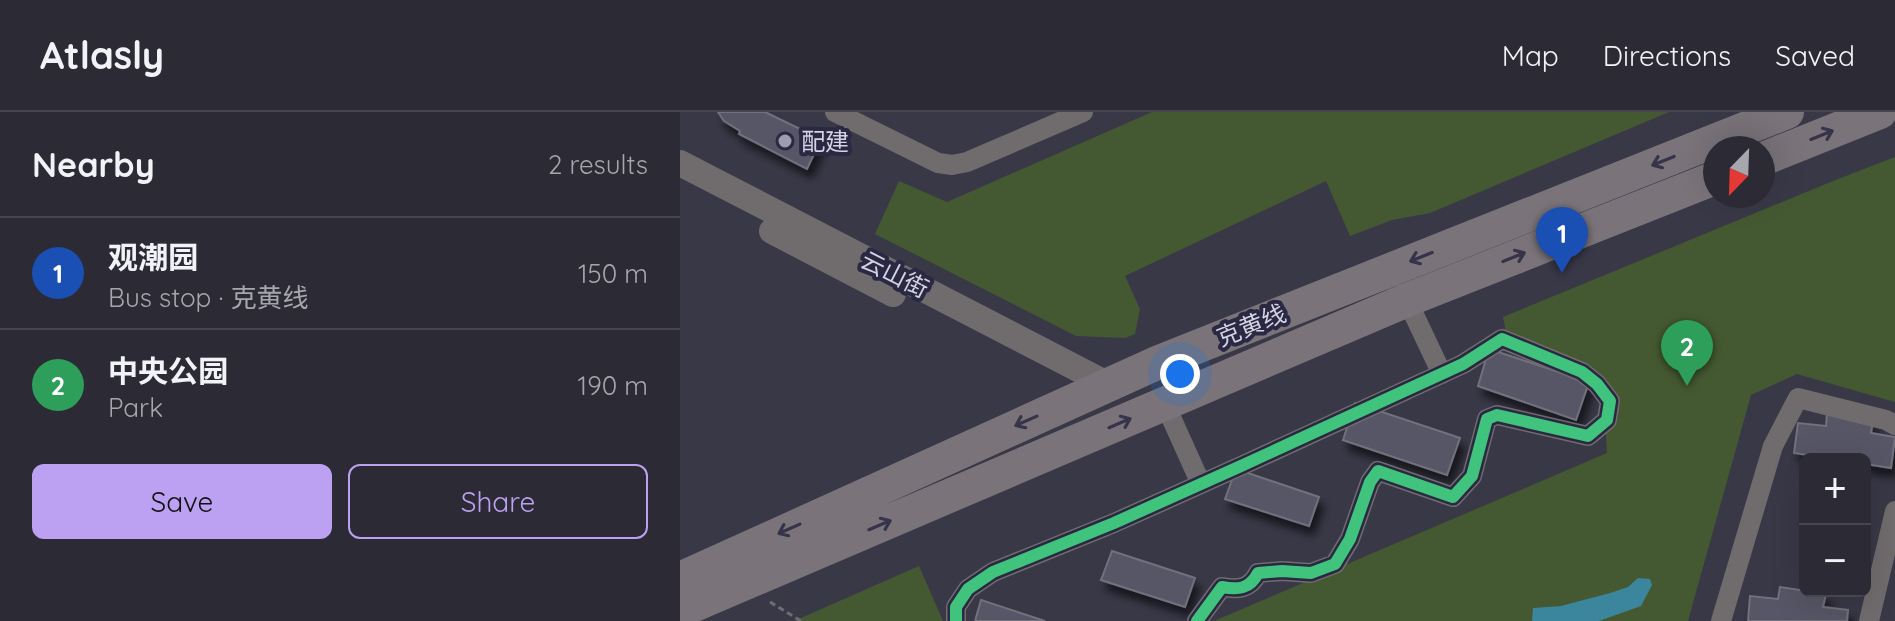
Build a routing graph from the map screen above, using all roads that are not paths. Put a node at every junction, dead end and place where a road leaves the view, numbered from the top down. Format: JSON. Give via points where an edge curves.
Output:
{"nodes":[{"id":1,"x":835,"y":112,"type":"edge"},
{"id":2,"x":1083,"y":112,"type":"edge"},
{"id":3,"x":1787,"y":112,"type":"edge"},
{"id":4,"x":1880,"y":112,"type":"edge"},
{"id":5,"x":1775,"y":154,"type":"edge"},
{"id":6,"x":680,"y":163,"type":"edge"},
{"id":7,"x":680,"y":183,"type":"edge"},
{"id":8,"x":1703,"y":183,"type":"edge"},
{"id":9,"x":1407,"y":300,"type":"junction"},
{"id":10,"x":1442,"y":374,"type":"junction"},
{"id":11,"x":1099,"y":389,"type":"junction"},
{"id":12,"x":1165,"y":404,"type":"junction"},
{"id":13,"x":1895,"y":425,"type":"edge"},
{"id":14,"x":1201,"y":484,"type":"junction"},
{"id":15,"x":1895,"y":511,"type":"edge"},
{"id":16,"x":680,"y":579,"type":"edge"},
{"id":17,"x":680,"y":611,"type":"edge"},
{"id":18,"x":956,"y":621,"type":"edge"},
{"id":19,"x":1197,"y":621,"type":"edge"},
{"id":20,"x":1721,"y":621,"type":"edge"},
{"id":21,"x":1869,"y":621,"type":"edge"}],
"edges":[{"from":1,"to":2,"type":"street","via":[[952,165]]},
{"from":3,"to":11,"type":"highway","name":"克黄线","one_way":true},
{"from":5,"to":4,"type":"highway","one_way":true},
{"from":6,"to":11,"type":"street","name":"云山街"},
{"from":7,"to":11,"type":"street","name":"云山街","via":[[852,273]]},
{"from":9,"to":8,"type":"highway","name":"克黄线","one_way":true},
{"from":9,"to":10,"type":"street"},
{"from":9,"to":12,"type":"highway","name":"克黄线"},
{"from":10,"to":14,"type":"street"},
{"from":10,"to":19,"type":"street","via":[[1502,339],[1582,372],[1610,401],[1607,420],[1588,436],[1497,415],[1487,419],[1472,476],[1453,497],[1378,471],[1335,564],[1311,573],[1258,573],[1248,586],[1222,587]]},
{"from":11,"to":16,"type":"highway","name":"克黄线","one_way":true},
{"from":12,"to":14,"type":"street"},
{"from":17,"to":12,"type":"highway","name":"克黄线","one_way":true},
{"from":13,"to":20,"type":"street","via":[[1798,398],[1773,446]]},
{"from":14,"to":18,"type":"street","via":[[993,572],[968,589],[956,607]]},
{"from":15,"to":21,"type":"street"}]}
